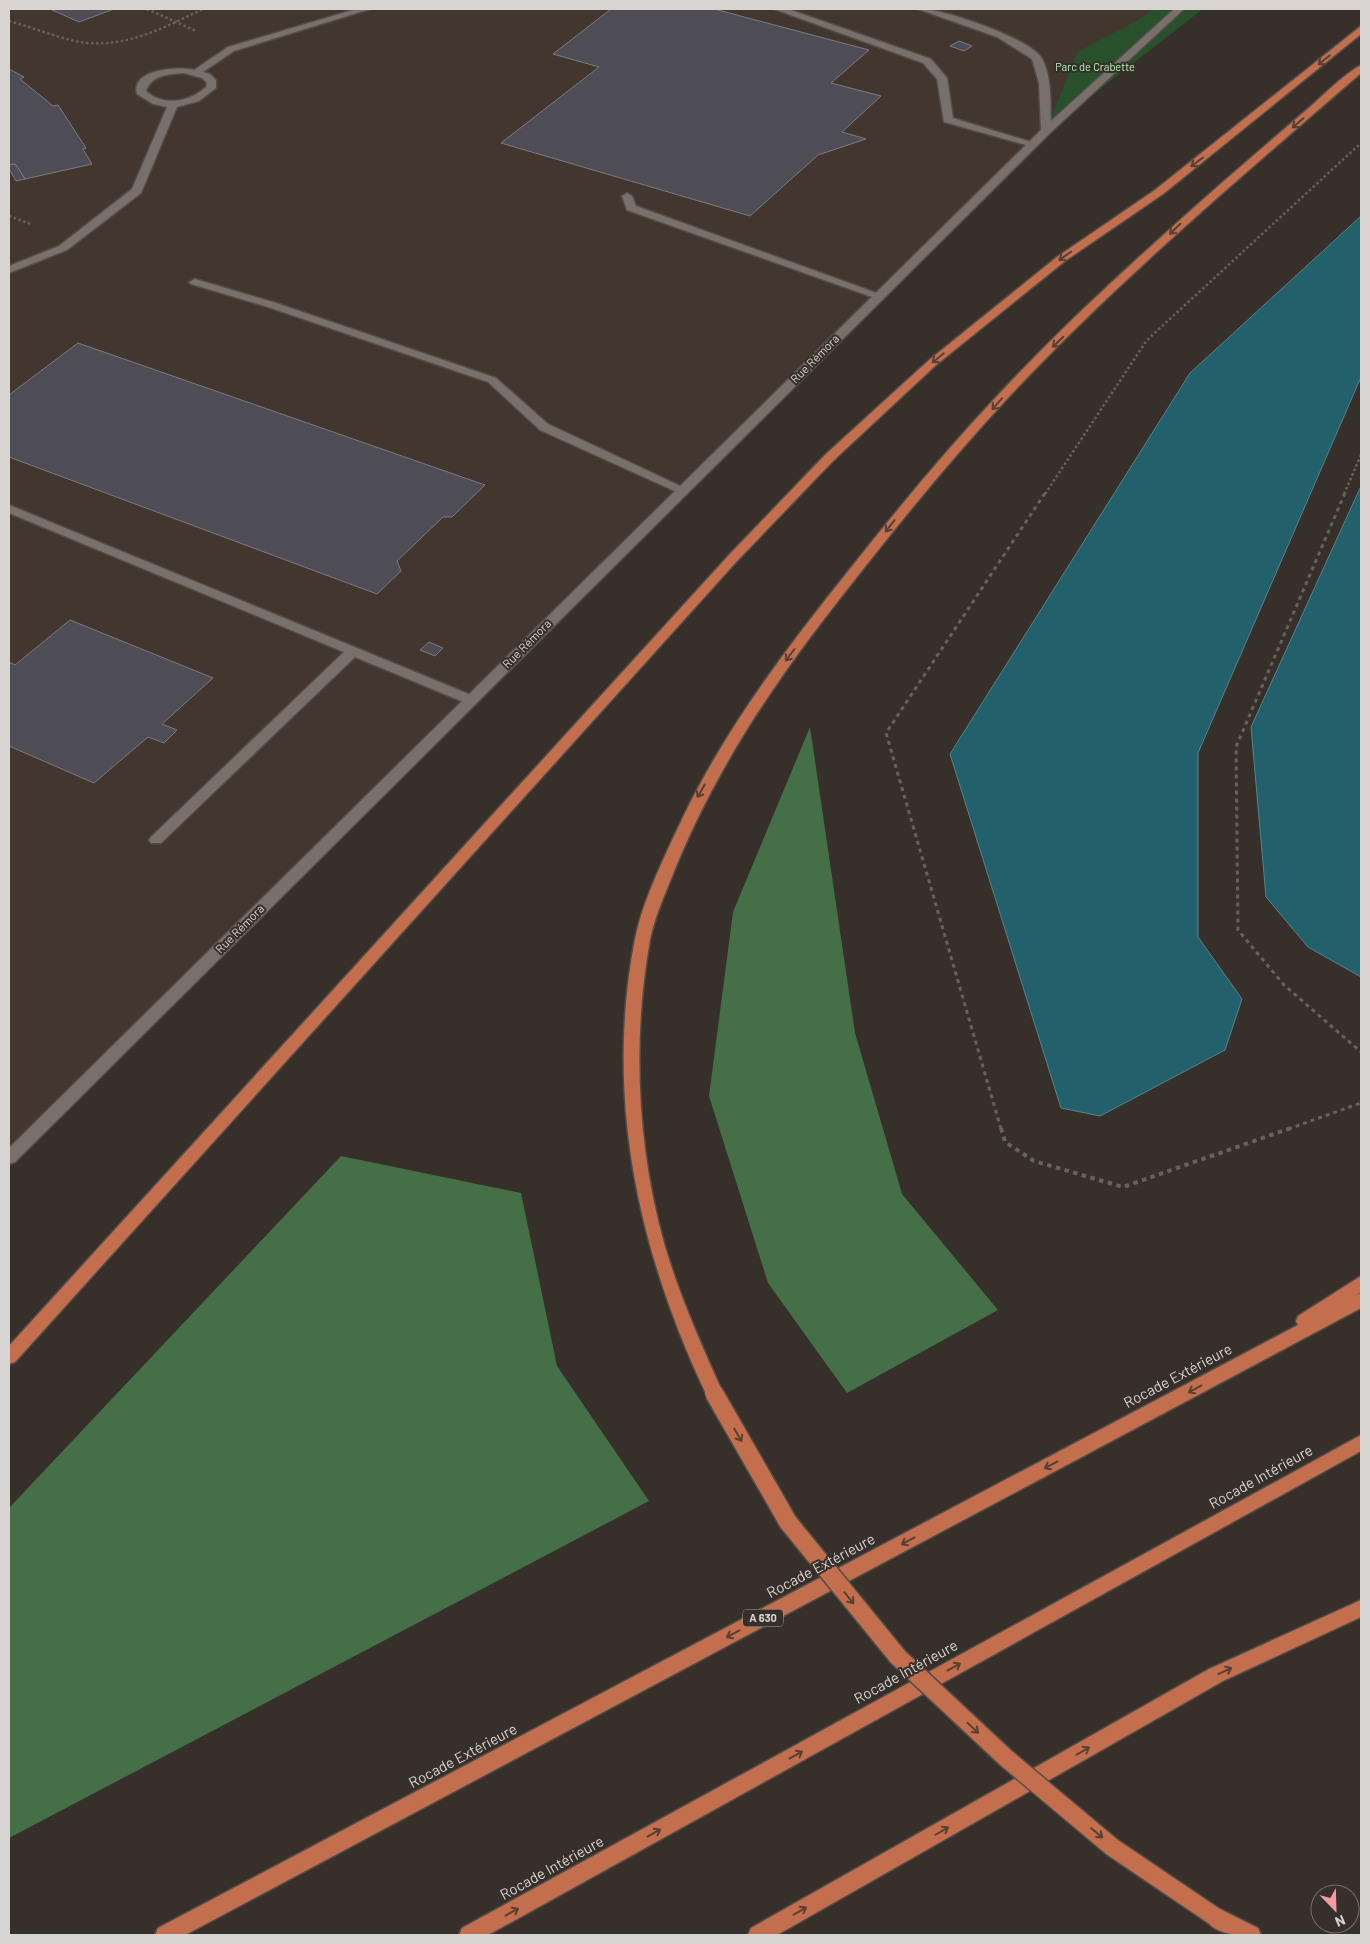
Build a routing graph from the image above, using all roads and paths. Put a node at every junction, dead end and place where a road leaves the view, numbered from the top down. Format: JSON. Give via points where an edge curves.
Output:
{"nodes":[{"id":1,"x":146,"y":9,"type":"edge"},
{"id":2,"x":203,"y":9,"type":"edge"},
{"id":3,"x":365,"y":9,"type":"edge"},
{"id":4,"x":779,"y":9,"type":"edge"},
{"id":5,"x":923,"y":9,"type":"edge"},
{"id":6,"x":1179,"y":9,"type":"edge"},
{"id":7,"x":9,"y":21,"type":"edge"},
{"id":8,"x":176,"y":21,"type":"junction"},
{"id":9,"x":1361,"y":29,"type":"edge"},
{"id":10,"x":232,"y":49,"type":"junction"},
{"id":11,"x":1361,"y":68,"type":"edge"},
{"id":12,"x":197,"y":72,"type":"junction"},
{"id":13,"x":173,"y":104,"type":"junction"},
{"id":14,"x":1046,"y":131,"type":"junction"},
{"id":15,"x":1361,"y":143,"type":"edge"},
{"id":16,"x":1033,"y":144,"type":"junction"},
{"id":17,"x":627,"y":196,"type":"dead end"},
{"id":18,"x":9,"y":270,"type":"edge"},
{"id":19,"x":194,"y":282,"type":"dead end"},
{"id":20,"x":879,"y":296,"type":"junction"},
{"id":21,"x":1361,"y":455,"type":"edge"},
{"id":22,"x":683,"y":490,"type":"junction"},
{"id":23,"x":9,"y":509,"type":"edge"},
{"id":24,"x":354,"y":651,"type":"junction"},
{"id":25,"x":471,"y":700,"type":"junction"},
{"id":26,"x":156,"y":840,"type":"dead end"},
{"id":27,"x":1361,"y":1052,"type":"edge"},
{"id":28,"x":1361,"y":1103,"type":"edge"},
{"id":29,"x":9,"y":1158,"type":"edge"},
{"id":30,"x":1361,"y":1283,"type":"edge"},
{"id":31,"x":1361,"y":1300,"type":"edge"},
{"id":32,"x":9,"y":1357,"type":"edge"},
{"id":33,"x":1227,"y":1371,"type":"junction"},
{"id":34,"x":1361,"y":1442,"type":"edge"},
{"id":35,"x":1361,"y":1608,"type":"edge"},
{"id":36,"x":165,"y":1935,"type":"edge"},
{"id":37,"x":469,"y":1935,"type":"edge"},
{"id":38,"x":758,"y":1935,"type":"edge"},
{"id":39,"x":1251,"y":1935,"type":"edge"}],
"edges":[{"from":1,"to":8,"type":"path"},
{"from":2,"to":8,"type":"path"},
{"from":3,"to":10,"type":"street"},
{"from":4,"to":16,"type":"street","via":[[927,61],[942,78],[948,120]]},
{"from":5,"to":14,"type":"street","via":[[1000,35],[1036,58],[1044,83]]},
{"from":6,"to":14,"type":"street","name":"Rue Rémora"},
{"from":7,"to":8,"type":"path","via":[[76,41],[107,44],[148,34]]},
{"from":8,"to":10,"type":"path"},
{"from":9,"to":32,"type":"highway","one_way":true,"via":[[1159,192],[1061,259],[970,332],[830,458],[732,558]]},
{"from":10,"to":12,"type":"street"},
{"from":11,"to":39,"type":"highway","one_way":true,"bridge":true,"via":[[1183,221],[1030,368],[912,498],[792,652],[740,726],[698,795],[644,934],[632,1015],[633,1103],[646,1202],[667,1279],[714,1393],[788,1522],[898,1657],[1006,1758],[1112,1846],[1214,1916]]},
{"from":12,"to":13,"type":"street","via":[[212,82],[211,88],[196,100]]},
{"from":12,"to":13,"type":"street","via":[[184,70],[158,74],[142,85],[141,92],[146,98]]},
{"from":13,"to":18,"type":"street","via":[[137,191],[64,248]]},
{"from":14,"to":16,"type":"street","name":"Rue Rémora"},
{"from":15,"to":28,"type":"path","via":[[1147,340],[886,733],[1005,1142],[1034,1161],[1123,1187]]},
{"from":16,"to":20,"type":"street","name":"Rue Rémora"},
{"from":17,"to":20,"type":"street","via":[[631,208]]},
{"from":19,"to":22,"type":"street","via":[[272,305],[492,380],[544,427]]},
{"from":20,"to":22,"type":"street","name":"Rue Rémora"},
{"from":21,"to":27,"type":"path","via":[[1236,747],[1238,930],[1284,985]]},
{"from":22,"to":25,"type":"street","name":"Rue Rémora"},
{"from":23,"to":24,"type":"street"},
{"from":24,"to":25,"type":"street"},
{"from":24,"to":26,"type":"street"},
{"from":25,"to":29,"type":"street","name":"Rue Rémora"},
{"from":30,"to":33,"type":"highway"},
{"from":31,"to":33,"type":"highway","name":"Rocade Extérieure","number":"A 630"},
{"from":33,"to":36,"type":"highway","name":"Rocade Extérieure","number":"A 630","one_way":true},
{"from":37,"to":34,"type":"highway","name":"Rocade Intérieure","one_way":true},
{"from":38,"to":35,"type":"highway","one_way":true,"via":[[1216,1675]]}]}
